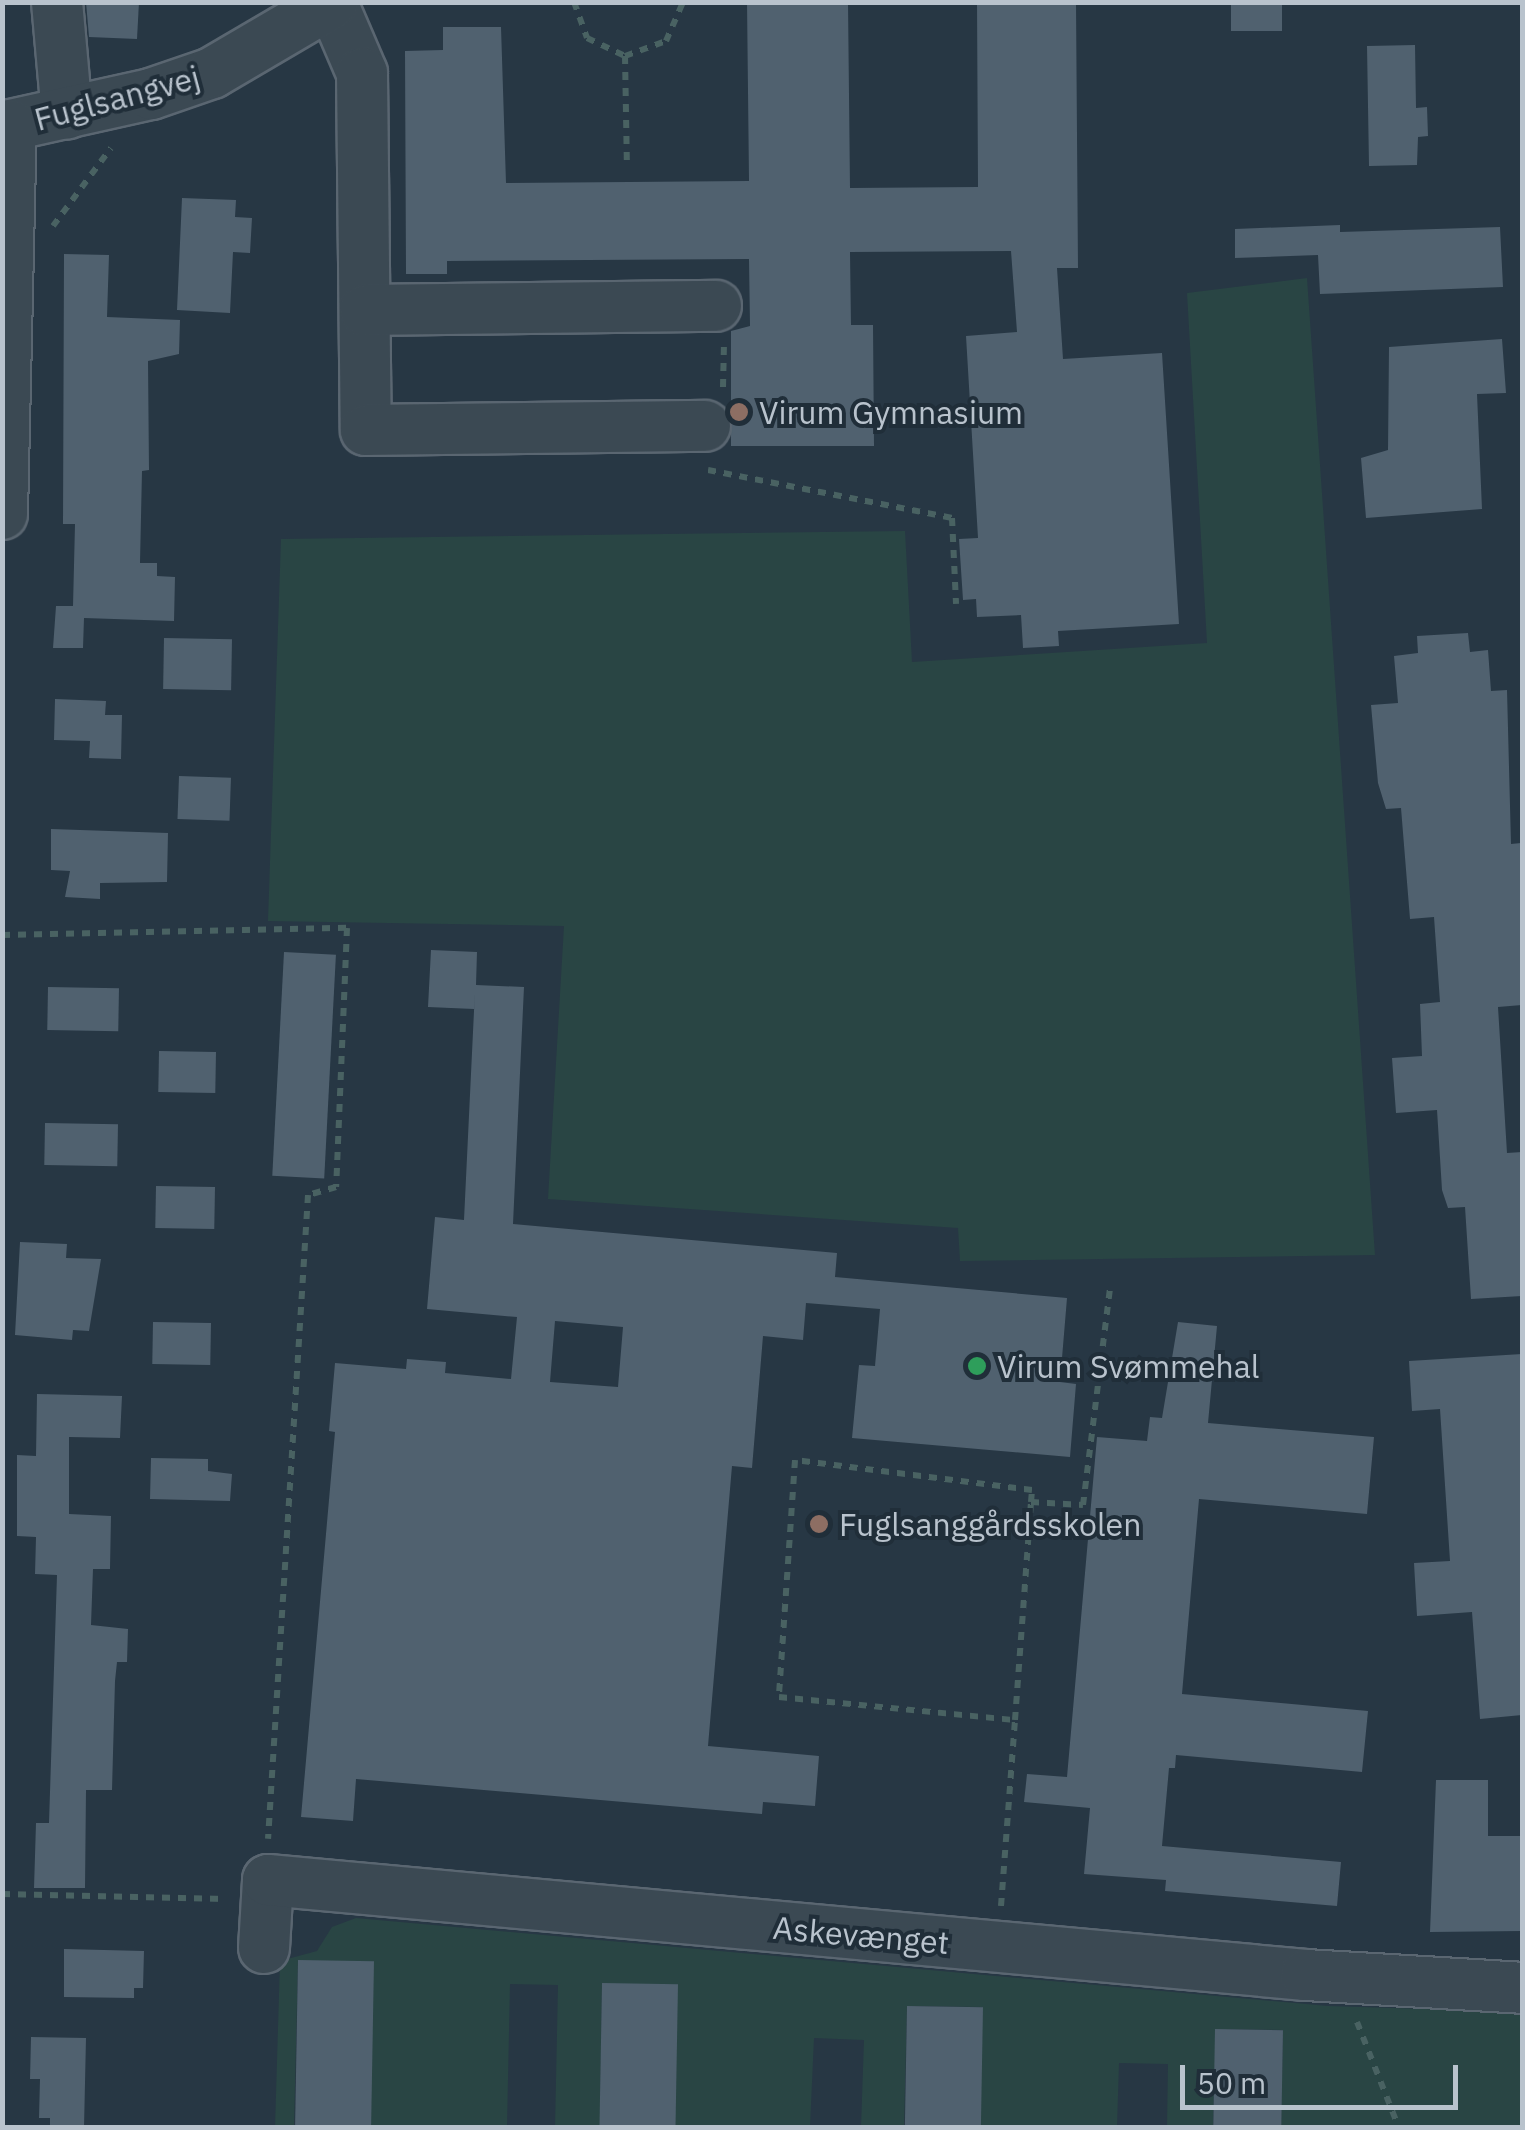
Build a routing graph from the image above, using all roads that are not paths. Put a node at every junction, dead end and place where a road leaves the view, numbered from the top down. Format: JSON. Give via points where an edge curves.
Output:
{"nodes":[{"id":1,"x":57,"y":2,"type":"edge"},
{"id":2,"x":332,"y":3,"type":"edge"},
{"id":3,"x":286,"y":18,"type":"edge"},
{"id":4,"x":66,"y":114,"type":"junction"},
{"id":5,"x":7,"y":126,"type":"edge"},
{"id":6,"x":716,"y":306,"type":"road end"},
{"id":7,"x":365,"y":310,"type":"junction"},
{"id":8,"x":705,"y":426,"type":"road end"},
{"id":9,"x":2,"y":514,"type":"edge"},
{"id":10,"x":266,"y":1910,"type":"road end"},
{"id":11,"x":1522,"y":1988,"type":"edge"}],
"edges":[{"from":1,"to":4,"type":"street"},
{"from":2,"to":3,"type":"street","name":"Fuglsangvej"},
{"from":2,"to":7,"type":"street","via":[[362,73]]},
{"from":3,"to":4,"type":"street","name":"Fuglsangvej","via":[[212,73]]},
{"from":4,"to":5,"type":"street","name":"Fuglsangvej"},
{"from":5,"to":9,"type":"street"},
{"from":6,"to":7,"type":"street"},
{"from":7,"to":8,"type":"street","via":[[366,430]]},
{"from":10,"to":11,"type":"street","name":"Askevænget","via":[[998,1947]]}]}
